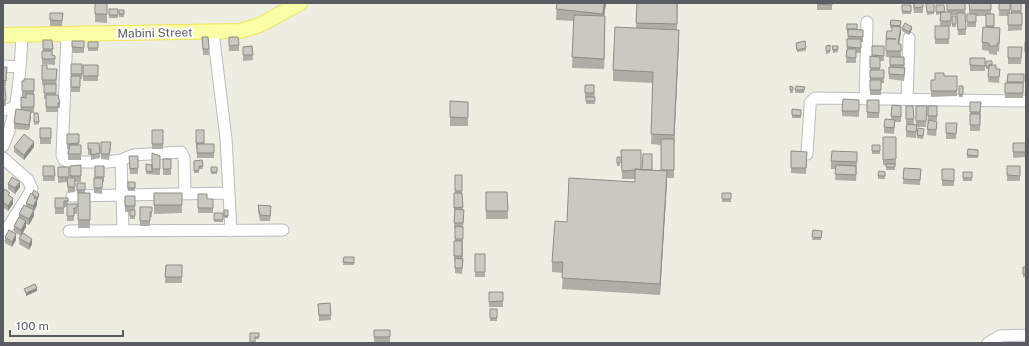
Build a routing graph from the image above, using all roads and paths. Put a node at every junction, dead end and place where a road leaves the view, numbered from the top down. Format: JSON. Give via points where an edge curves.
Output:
{"nodes":[{"id":1,"x":300,"y":3,"type":"edge"},
{"id":2,"x":867,"y":22,"type":"dead end"},
{"id":3,"x":213,"y":32,"type":"junction"},
{"id":4,"x":22,"y":34,"type":"junction"},
{"id":5,"x":67,"y":34,"type":"junction"},
{"id":6,"x":3,"y":35,"type":"edge"},
{"id":7,"x":909,"y":38,"type":"dead end"},
{"id":8,"x":3,"y":66,"type":"edge"},
{"id":9,"x":20,"y":67,"type":"junction"},
{"id":10,"x":865,"y":98,"type":"junction"},
{"id":11,"x":906,"y":99,"type":"junction"},
{"id":12,"x":1026,"y":101,"type":"edge"},
{"id":13,"x":15,"y":108,"type":"junction"},
{"id":14,"x":3,"y":110,"type":"edge"},
{"id":15,"x":3,"y":146,"type":"edge"},
{"id":16,"x":807,"y":154,"type":"edge"},
{"id":17,"x":3,"y":158,"type":"edge"},
{"id":18,"x":121,"y":160,"type":"junction"},
{"id":19,"x":230,"y":193,"type":"junction"},
{"id":20,"x":185,"y":194,"type":"junction"},
{"id":21,"x":122,"y":195,"type":"junction"},
{"id":22,"x":72,"y":196,"type":"dead end"},
{"id":23,"x":283,"y":230,"type":"dead end"},
{"id":24,"x":69,"y":231,"type":"dead end"},
{"id":25,"x":123,"y":231,"type":"junction"},
{"id":26,"x":231,"y":231,"type":"junction"},
{"id":27,"x":3,"y":235,"type":"edge"},
{"id":28,"x":1026,"y":335,"type":"edge"},
{"id":29,"x":988,"y":343,"type":"edge"}],
"edges":[{"from":1,"to":3,"type":"main road","name":"Mabini Street","via":[[260,25],[240,31]]},
{"from":2,"to":10,"type":"street"},
{"from":3,"to":5,"type":"main road","name":"Mabini Street"},
{"from":3,"to":19,"type":"street"},
{"from":4,"to":5,"type":"main road","name":"Mabini Street"},
{"from":4,"to":6,"type":"main road","name":"Mabini Street"},
{"from":4,"to":9,"type":"street"},
{"from":5,"to":18,"type":"street","via":[[63,158],[70,162]]},
{"from":7,"to":11,"type":"street"},
{"from":8,"to":9,"type":"street"},
{"from":9,"to":13,"type":"street"},
{"from":10,"to":11,"type":"street"},
{"from":10,"to":16,"type":"street","via":[[812,100]]},
{"from":11,"to":12,"type":"street"},
{"from":13,"to":14,"type":"street"},
{"from":13,"to":15,"type":"street","via":[[11,128]]},
{"from":17,"to":27,"type":"street","via":[[28,180],[32,189]]},
{"from":18,"to":20,"type":"street","via":[[133,155],[181,152],[184,158]]},
{"from":18,"to":21,"type":"street"},
{"from":19,"to":20,"type":"street"},
{"from":19,"to":26,"type":"street"},
{"from":20,"to":21,"type":"street"},
{"from":21,"to":22,"type":"street"},
{"from":21,"to":25,"type":"street"},
{"from":23,"to":26,"type":"street"},
{"from":24,"to":25,"type":"street"},
{"from":25,"to":26,"type":"street"},
{"from":28,"to":29,"type":"street","via":[[1000,336]]}]}
